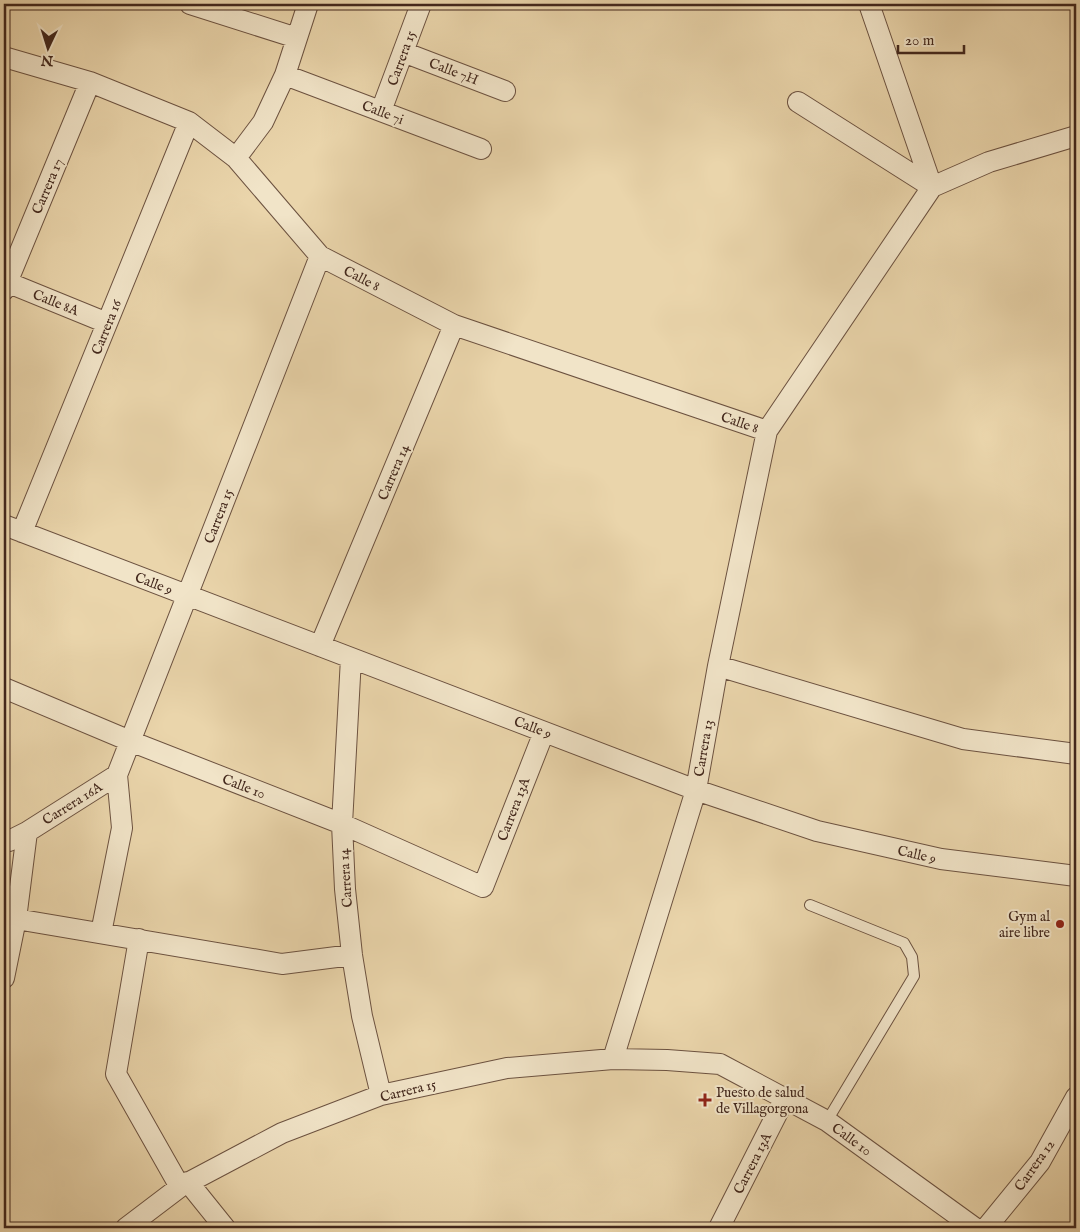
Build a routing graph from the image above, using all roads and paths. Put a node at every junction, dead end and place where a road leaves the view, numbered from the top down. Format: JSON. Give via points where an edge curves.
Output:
{"nodes":[{"id":1,"x":190,"y":4,"type":"edge"},
{"id":2,"x":308,"y":4,"type":"edge"},
{"id":3,"x":420,"y":4,"type":"edge"},
{"id":4,"x":870,"y":4,"type":"edge"},
{"id":5,"x":297,"y":38,"type":"junction"},
{"id":6,"x":403,"y":52,"type":"junction"},
{"id":7,"x":4,"y":57,"type":"edge"},
{"id":8,"x":285,"y":75,"type":"junction"},
{"id":9,"x":90,"y":82,"type":"junction"},
{"id":10,"x":505,"y":91,"type":"dead end"},
{"id":11,"x":798,"y":102,"type":"dead end"},
{"id":12,"x":381,"y":111,"type":"junction"},
{"id":13,"x":189,"y":122,"type":"junction"},
{"id":14,"x":1076,"y":136,"type":"edge"},
{"id":15,"x":481,"y":149,"type":"dead end"},
{"id":16,"x":236,"y":158,"type":"junction"},
{"id":17,"x":932,"y":187,"type":"junction"},
{"id":18,"x":320,"y":256,"type":"junction"},
{"id":19,"x":5,"y":285,"type":"edge"},
{"id":20,"x":107,"y":323,"type":"junction"},
{"id":21,"x":454,"y":325,"type":"junction"},
{"id":22,"x":766,"y":431,"type":"junction"},
{"id":23,"x":13,"y":529,"type":"edge"},
{"id":24,"x":187,"y":596,"type":"junction"},
{"id":25,"x":320,"y":646,"type":"junction"},
{"id":26,"x":351,"y":658,"type":"junction"},
{"id":27,"x":718,"y":666,"type":"junction"},
{"id":28,"x":4,"y":688,"type":"edge"},
{"id":29,"x":544,"y":732,"type":"junction"},
{"id":30,"x":130,"y":741,"type":"junction"},
{"id":31,"x":1076,"y":754,"type":"edge"},
{"id":32,"x":117,"y":775,"type":"junction"},
{"id":33,"x":696,"y":790,"type":"junction"},
{"id":34,"x":342,"y":824,"type":"junction"},
{"id":35,"x":28,"y":832,"type":"junction"},
{"id":36,"x":6,"y":840,"type":"edge"},
{"id":37,"x":1076,"y":876,"type":"edge"},
{"id":38,"x":483,"y":887,"type":"joint"},
{"id":39,"x":810,"y":905,"type":"dead end"},
{"id":40,"x":16,"y":919,"type":"junction"},
{"id":41,"x":101,"y":933,"type":"junction"},
{"id":42,"x":139,"y":939,"type":"junction"},
{"id":43,"x":352,"y":955,"type":"junction"},
{"id":44,"x":4,"y":978,"type":"edge"},
{"id":45,"x":614,"y":1059,"type":"junction"},
{"id":46,"x":720,"y":1064,"type":"joint"},
{"id":47,"x":382,"y":1096,"type":"junction"},
{"id":48,"x":785,"y":1098,"type":"junction"},
{"id":49,"x":1076,"y":1099,"type":"edge"},
{"id":50,"x":827,"y":1121,"type":"junction"},
{"id":51,"x":184,"y":1185,"type":"junction"},
{"id":52,"x":126,"y":1228,"type":"edge"},
{"id":53,"x":225,"y":1228,"type":"edge"},
{"id":54,"x":719,"y":1228,"type":"edge"},
{"id":55,"x":977,"y":1228,"type":"edge"}],
"edges":[{"from":1,"to":5,"type":"street"},
{"from":2,"to":5,"type":"street"},
{"from":3,"to":6,"type":"street","name":"Carrera 15"},
{"from":4,"to":17,"type":"street"},
{"from":5,"to":8,"type":"street"},
{"from":6,"to":10,"type":"street","name":"Calle 7H"},
{"from":6,"to":12,"type":"street","name":"Carrera 15"},
{"from":7,"to":9,"type":"street","name":"Calle 8"},
{"from":8,"to":12,"type":"street","name":"Calle 7i"},
{"from":8,"to":16,"type":"street","via":[[263,122]]},
{"from":9,"to":13,"type":"street","name":"Calle 8"},
{"from":9,"to":19,"type":"street","name":"Carrera 17"},
{"from":11,"to":17,"type":"street"},
{"from":12,"to":15,"type":"street","name":"Calle 7i"},
{"from":13,"to":16,"type":"street","name":"Calle 8"},
{"from":13,"to":20,"type":"street","name":"Carrera 16"},
{"from":14,"to":17,"type":"street","via":[[989,162]]},
{"from":16,"to":18,"type":"street","name":"Calle 8"},
{"from":17,"to":22,"type":"street"},
{"from":18,"to":21,"type":"street","name":"Calle 8"},
{"from":18,"to":24,"type":"street","name":"Carrera 15"},
{"from":19,"to":20,"type":"street","name":"Calle 8A"},
{"from":20,"to":23,"type":"street","name":"Carrera 16"},
{"from":21,"to":22,"type":"street","name":"Calle 8"},
{"from":21,"to":25,"type":"street","name":"Carrera 14"},
{"from":22,"to":27,"type":"street","name":"Carrera 13"},
{"from":23,"to":24,"type":"street","name":"Calle 9"},
{"from":24,"to":25,"type":"street","name":"Calle 9"},
{"from":24,"to":30,"type":"street","name":"Carrera 15"},
{"from":25,"to":26,"type":"street","name":"Calle 9"},
{"from":26,"to":29,"type":"street","name":"Calle 9"},
{"from":26,"to":34,"type":"street","name":"Carrera 14"},
{"from":27,"to":31,"type":"street","via":[[963,739]]},
{"from":27,"to":33,"type":"street","name":"Carrera 13"},
{"from":28,"to":30,"type":"street","name":"Calle 10"},
{"from":29,"to":33,"type":"street","name":"Calle 9"},
{"from":29,"to":38,"type":"street","name":"Carrera 13A"},
{"from":30,"to":32,"type":"street","name":"Carrera 15"},
{"from":30,"to":34,"type":"street","name":"Calle 10"},
{"from":32,"to":35,"type":"street","name":"Carrera 16A"},
{"from":32,"to":41,"type":"street","via":[[122,828]]},
{"from":33,"to":37,"type":"street","name":"Calle 9","via":[[818,831],[941,859]]},
{"from":33,"to":45,"type":"street","name":"Carrera 13"},
{"from":34,"to":38,"type":"street","name":"Calle 10"},
{"from":34,"to":43,"type":"street","name":"Carrera 14"},
{"from":35,"to":36,"type":"street","name":"Carrera 16A"},
{"from":35,"to":40,"type":"street","name":"Carrera 16A"},
{"from":39,"to":50,"type":"lane","via":[[904,943],[912,957],[914,976]]},
{"from":40,"to":41,"type":"street"},
{"from":40,"to":44,"type":"street","name":"Carrera 16A"},
{"from":41,"to":42,"type":"street"},
{"from":42,"to":43,"type":"street","via":[[282,964]]},
{"from":42,"to":51,"type":"street","via":[[116,1074]]},
{"from":43,"to":47,"type":"street","name":"Carrera 14","via":[[362,1016]]},
{"from":45,"to":46,"type":"street","name":"Carrera 15"},
{"from":45,"to":47,"type":"street","name":"Carrera 15","via":[[507,1068]]},
{"from":46,"to":48,"type":"street","name":"Calle 10"},
{"from":47,"to":51,"type":"street","name":"Carrera 15","via":[[282,1133]]},
{"from":48,"to":50,"type":"street","name":"Calle 10"},
{"from":48,"to":54,"type":"street","name":"Carrera 13A"},
{"from":49,"to":55,"type":"street","name":"Carrera 12","via":[[1040,1162]]},
{"from":50,"to":55,"type":"street","name":"Calle 10"},
{"from":51,"to":52,"type":"street","name":"Carrera 15"},
{"from":51,"to":53,"type":"street"}]}
